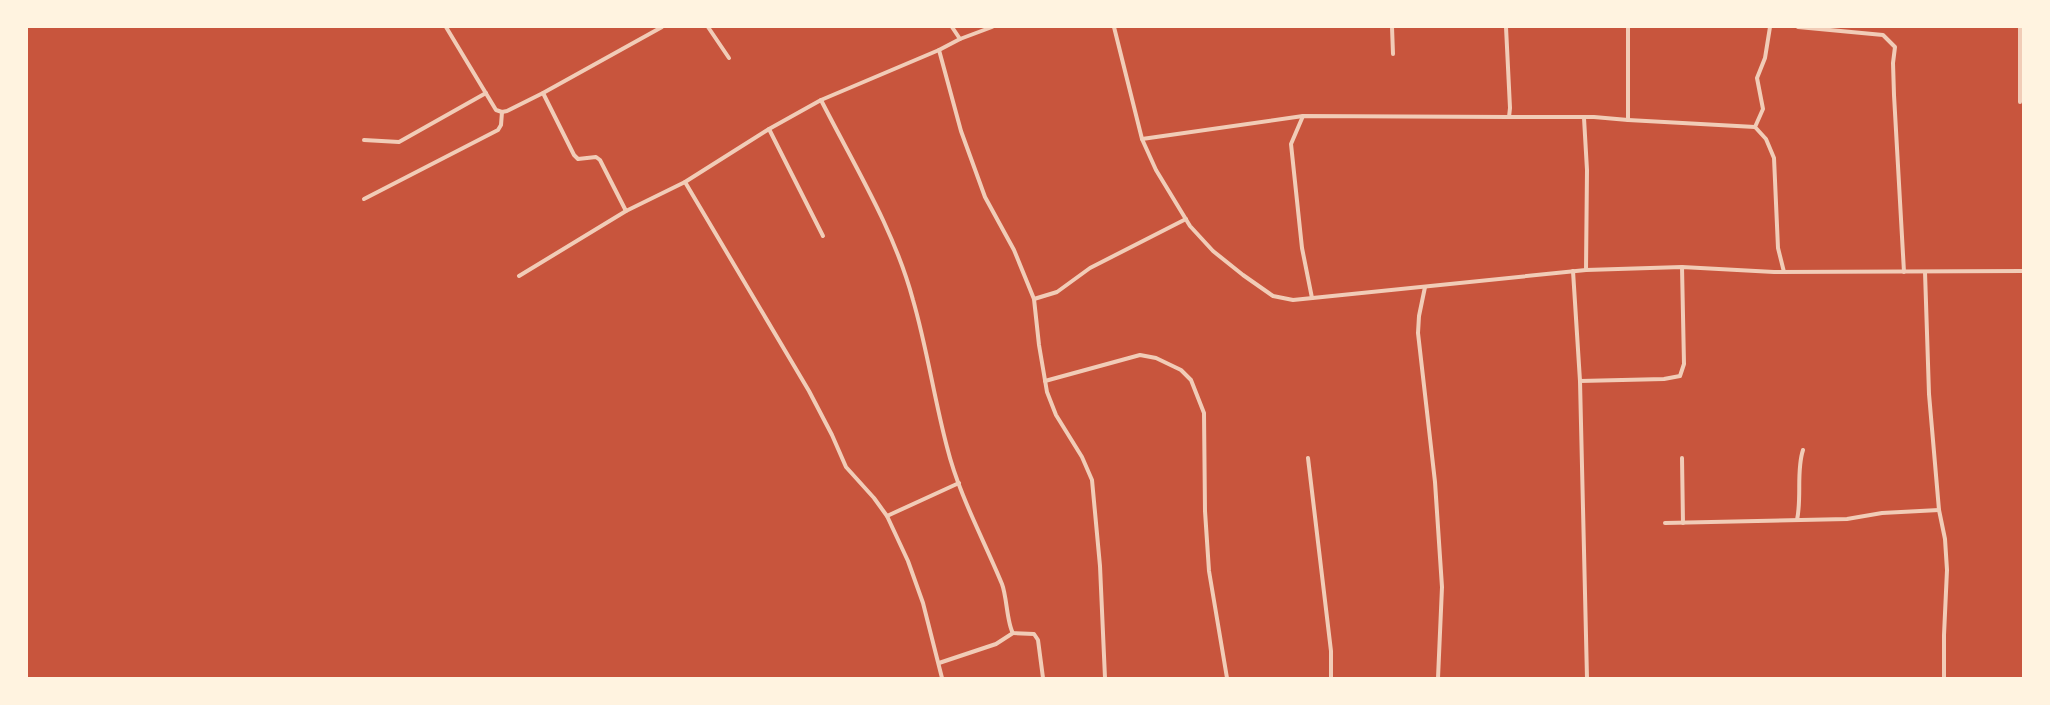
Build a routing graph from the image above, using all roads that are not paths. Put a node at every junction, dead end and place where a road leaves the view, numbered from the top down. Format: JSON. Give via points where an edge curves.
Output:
{"nodes":[{"id":1,"x":446,"y":27,"type":"edge"},
{"id":2,"x":662,"y":27,"type":"edge"},
{"id":3,"x":708,"y":27,"type":"edge"},
{"id":4,"x":952,"y":27,"type":"edge"},
{"id":5,"x":992,"y":27,"type":"edge"},
{"id":6,"x":1114,"y":27,"type":"edge"},
{"id":7,"x":1392,"y":27,"type":"edge"},
{"id":8,"x":1506,"y":27,"type":"edge"},
{"id":9,"x":1628,"y":27,"type":"edge"},
{"id":10,"x":1770,"y":27,"type":"edge"},
{"id":11,"x":1798,"y":27,"type":"edge"},
{"id":12,"x":2020,"y":27,"type":"edge"},
{"id":13,"x":960,"y":39,"type":"junction"},
{"id":14,"x":939,"y":50,"type":"junction"},
{"id":15,"x":1393,"y":54,"type":"dead end"},
{"id":16,"x":729,"y":58,"type":"dead end"},
{"id":17,"x":486,"y":92,"type":"junction"},
{"id":18,"x":542,"y":93,"type":"junction"},
{"id":19,"x":821,"y":100,"type":"junction"},
{"id":20,"x":2020,"y":102,"type":"dead end"},
{"id":21,"x":502,"y":112,"type":"junction"},
{"id":22,"x":1303,"y":116,"type":"junction"},
{"id":23,"x":1509,"y":117,"type":"junction"},
{"id":24,"x":1584,"y":118,"type":"junction"},
{"id":25,"x":1628,"y":120,"type":"junction"},
{"id":26,"x":1754,"y":127,"type":"junction"},
{"id":27,"x":769,"y":129,"type":"junction"},
{"id":28,"x":1142,"y":139,"type":"junction"},
{"id":29,"x":364,"y":140,"type":"dead end"},
{"id":30,"x":685,"y":182,"type":"junction"},
{"id":31,"x":364,"y":199,"type":"dead end"},
{"id":32,"x":626,"y":211,"type":"junction"},
{"id":33,"x":1186,"y":219,"type":"junction"},
{"id":34,"x":823,"y":236,"type":"dead end"},
{"id":35,"x":1682,"y":267,"type":"junction"},
{"id":36,"x":1586,"y":270,"type":"junction"},
{"id":37,"x":1573,"y":271,"type":"junction"},
{"id":38,"x":2023,"y":271,"type":"edge"},
{"id":39,"x":1784,"y":272,"type":"junction"},
{"id":40,"x":1904,"y":272,"type":"junction"},
{"id":41,"x":1925,"y":272,"type":"junction"},
{"id":42,"x":519,"y":276,"type":"dead end"},
{"id":43,"x":1425,"y":287,"type":"junction"},
{"id":44,"x":1312,"y":298,"type":"junction"},
{"id":45,"x":1034,"y":299,"type":"junction"},
{"id":46,"x":1045,"y":381,"type":"junction"},
{"id":47,"x":1580,"y":382,"type":"junction"},
{"id":48,"x":1803,"y":450,"type":"dead end"},
{"id":49,"x":1308,"y":458,"type":"dead end"},
{"id":50,"x":1682,"y":458,"type":"dead end"},
{"id":51,"x":959,"y":483,"type":"junction"},
{"id":52,"x":1939,"y":510,"type":"junction"},
{"id":53,"x":887,"y":516,"type":"junction"},
{"id":54,"x":1796,"y":520,"type":"junction"},
{"id":55,"x":1665,"y":523,"type":"dead end"},
{"id":56,"x":1683,"y":524,"type":"junction"},
{"id":57,"x":1013,"y":633,"type":"junction"},
{"id":58,"x":939,"y":663,"type":"junction"},
{"id":59,"x":942,"y":678,"type":"edge"},
{"id":60,"x":1043,"y":678,"type":"edge"},
{"id":61,"x":1105,"y":678,"type":"edge"},
{"id":62,"x":1227,"y":678,"type":"edge"},
{"id":63,"x":1331,"y":678,"type":"edge"},
{"id":64,"x":1438,"y":678,"type":"edge"},
{"id":65,"x":1587,"y":678,"type":"edge"},
{"id":66,"x":1944,"y":678,"type":"edge"}],
"edges":[{"from":1,"to":17,"type":"street"},
{"from":2,"to":18,"type":"street"},
{"from":3,"to":16,"type":"street"},
{"from":4,"to":13,"type":"street"},
{"from":5,"to":13,"type":"street"},
{"from":6,"to":28,"type":"street"},
{"from":7,"to":15,"type":"street"},
{"from":8,"to":23,"type":"street"},
{"from":9,"to":25,"type":"street"},
{"from":10,"to":26,"type":"street","via":[[1765,58],[1757,78],[1763,109]]},
{"from":11,"to":40,"type":"street","via":[[1883,35],[1895,47],[1894,95]]},
{"from":12,"to":20,"type":"street"},
{"from":13,"to":14,"type":"street"},
{"from":14,"to":19,"type":"street"},
{"from":14,"to":45,"type":"street","via":[[961,131],[985,197],[1014,250]]},
{"from":17,"to":21,"type":"street","via":[[496,110]]},
{"from":17,"to":29,"type":"street","via":[[399,142]]},
{"from":18,"to":21,"type":"street"},
{"from":18,"to":32,"type":"street","via":[[574,155],[578,159],[596,157],[600,160]]},
{"from":19,"to":27,"type":"street"},
{"from":19,"to":51,"type":"street","via":[[883,218],[913,299],[947,448]]},
{"from":21,"to":31,"type":"street","via":[[498,130]]},
{"from":22,"to":23,"type":"street"},
{"from":22,"to":28,"type":"street"},
{"from":22,"to":44,"type":"street","via":[[1291,144],[1302,248]]},
{"from":23,"to":24,"type":"street"},
{"from":24,"to":25,"type":"street"},
{"from":24,"to":36,"type":"street","via":[[1587,170]]},
{"from":25,"to":26,"type":"street"},
{"from":26,"to":39,"type":"street","via":[[1766,139],[1774,158],[1778,248]]},
{"from":27,"to":30,"type":"street"},
{"from":27,"to":34,"type":"street"},
{"from":28,"to":33,"type":"street","via":[[1156,170]]},
{"from":30,"to":32,"type":"street"},
{"from":30,"to":53,"type":"street","via":[[809,392],[846,467]]},
{"from":32,"to":42,"type":"street"},
{"from":33,"to":44,"type":"street","via":[[1213,251],[1272,296],[1293,300]]},
{"from":33,"to":45,"type":"street","via":[[1090,268],[1056,292]]},
{"from":35,"to":36,"type":"street"},
{"from":35,"to":39,"type":"street"},
{"from":35,"to":47,"type":"street","via":[[1684,364],[1680,376]]},
{"from":36,"to":37,"type":"street"},
{"from":37,"to":43,"type":"street"},
{"from":37,"to":47,"type":"street"},
{"from":38,"to":41,"type":"street"},
{"from":39,"to":40,"type":"street"},
{"from":40,"to":41,"type":"street"},
{"from":41,"to":52,"type":"street","via":[[1929,394]]},
{"from":43,"to":44,"type":"street"},
{"from":43,"to":64,"type":"street","via":[[1418,333],[1435,482],[1442,587]]},
{"from":45,"to":46,"type":"street"},
{"from":46,"to":61,"type":"street","via":[[1056,415],[1082,457],[1092,480],[1100,566]]},
{"from":46,"to":62,"type":"street","via":[[1140,355],[1156,358],[1181,370],[1191,380],[1204,413],[1205,511],[1209,570]]},
{"from":47,"to":65,"type":"street"},
{"from":48,"to":54,"type":"street","via":[[1800,459],[1800,504]]},
{"from":49,"to":63,"type":"street","via":[[1331,651]]},
{"from":50,"to":56,"type":"street"},
{"from":51,"to":53,"type":"street"},
{"from":51,"to":57,"type":"street","via":[[1002,586]]},
{"from":52,"to":54,"type":"street","via":[[1882,513],[1847,519]]},
{"from":52,"to":66,"type":"street","via":[[1945,539],[1947,570]]},
{"from":53,"to":58,"type":"street","via":[[908,561],[923,603]]},
{"from":54,"to":56,"type":"street","via":[[1733,520]]},
{"from":55,"to":56,"type":"street"},
{"from":57,"to":58,"type":"street","via":[[996,644]]},
{"from":57,"to":60,"type":"street","via":[[1034,634],[1038,640]]},
{"from":58,"to":59,"type":"street"}]}
